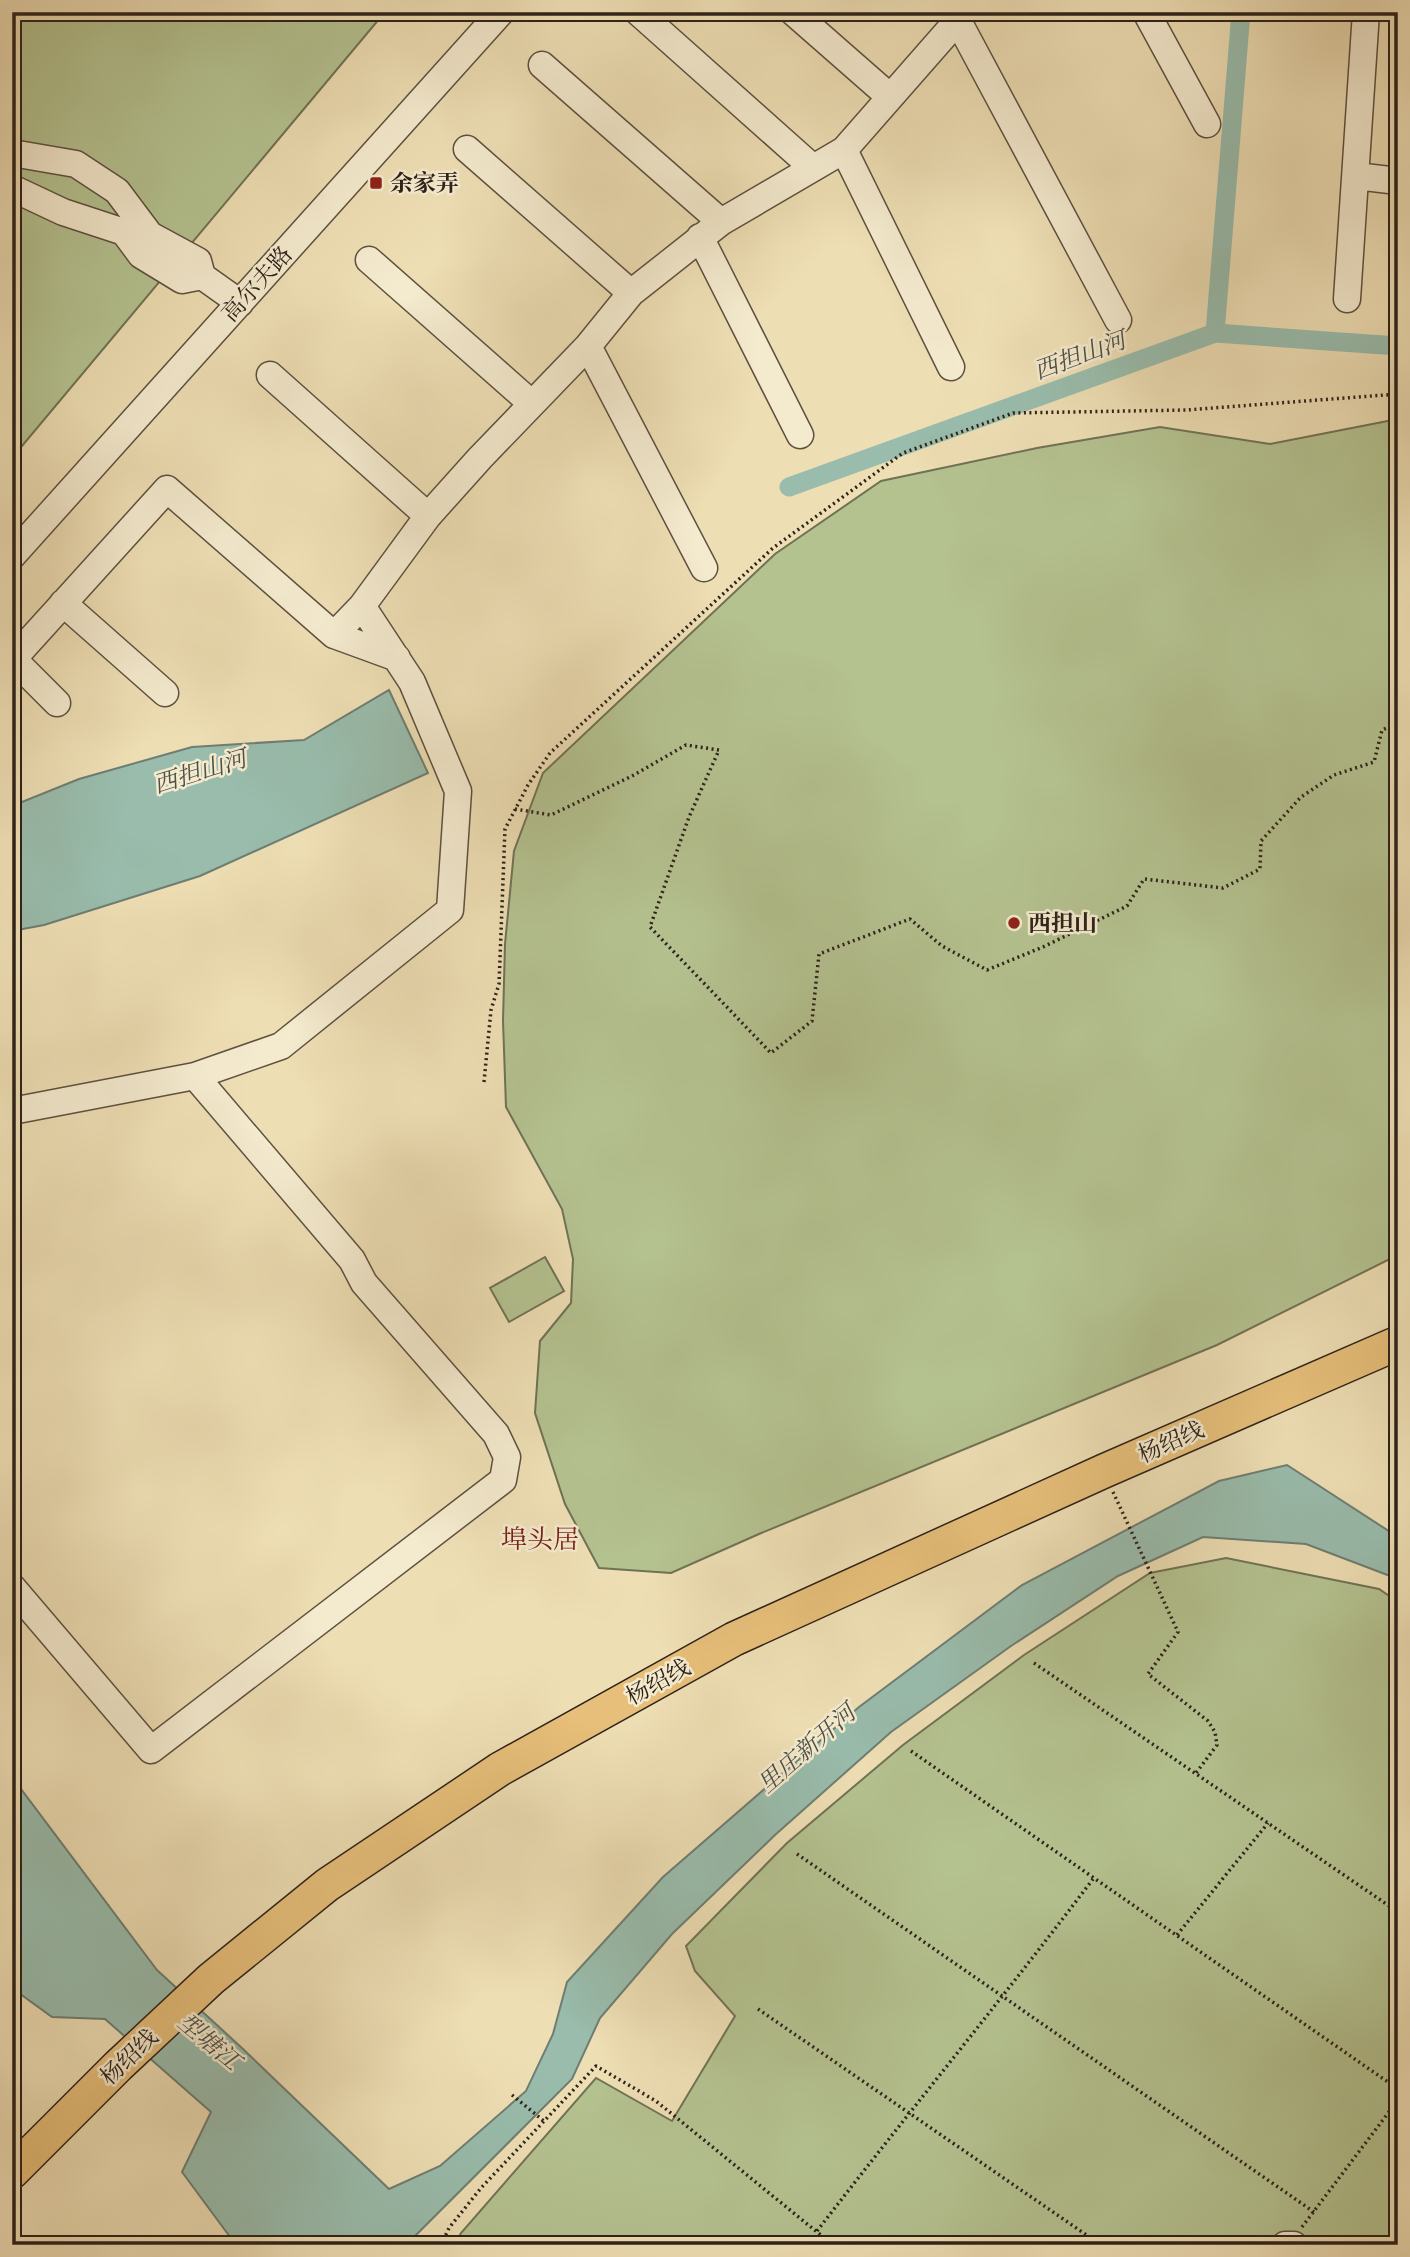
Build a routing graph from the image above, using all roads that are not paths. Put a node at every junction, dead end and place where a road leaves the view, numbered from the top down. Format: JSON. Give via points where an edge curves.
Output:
{"nodes":[{"id":1,"x":501,"y":12,"type":"edge"},
{"id":2,"x":638,"y":12,"type":"edge"},
{"id":3,"x":793,"y":12,"type":"edge"},
{"id":4,"x":1146,"y":12,"type":"edge"},
{"id":5,"x":1366,"y":12,"type":"edge"},
{"id":6,"x":957,"y":15,"type":"edge"},
{"id":7,"x":542,"y":65,"type":"dead end"},
{"id":8,"x":890,"y":97,"type":"junction"},
{"id":9,"x":1207,"y":124,"type":"dead end"},
{"id":10,"x":467,"y":149,"type":"dead end"},
{"id":11,"x":844,"y":150,"type":"junction"},
{"id":12,"x":12,"y":153,"type":"edge"},
{"id":13,"x":812,"y":167,"type":"junction"},
{"id":14,"x":1356,"y":176,"type":"junction"},
{"id":15,"x":1398,"y":181,"type":"edge"},
{"id":16,"x":12,"y":188,"type":"edge"},
{"id":17,"x":710,"y":230,"type":"junction"},
{"id":18,"x":369,"y":260,"type":"dead end"},
{"id":19,"x":202,"y":276,"type":"junction"},
{"id":20,"x":631,"y":293,"type":"junction"},
{"id":21,"x":1347,"y":299,"type":"dead end"},
{"id":22,"x":240,"y":303,"type":"junction"},
{"id":23,"x":1118,"y":320,"type":"dead end"},
{"id":24,"x":587,"y":346,"type":"junction"},
{"id":25,"x":951,"y":367,"type":"dead end"},
{"id":26,"x":270,"y":375,"type":"dead end"},
{"id":27,"x":531,"y":403,"type":"junction"},
{"id":28,"x":800,"y":435,"type":"dead end"},
{"id":29,"x":428,"y":516,"type":"junction"},
{"id":30,"x":12,"y":556,"type":"edge"},
{"id":31,"x":704,"y":568,"type":"dead end"},
{"id":32,"x":63,"y":603,"type":"junction"},
{"id":33,"x":362,"y":606,"type":"junction"},
{"id":34,"x":334,"y":635,"type":"junction"},
{"id":35,"x":397,"y":658,"type":"junction"},
{"id":36,"x":165,"y":693,"type":"dead end"},
{"id":37,"x":57,"y":703,"type":"dead end"},
{"id":38,"x":195,"y":1076,"type":"junction"},
{"id":39,"x":12,"y":1111,"type":"edge"},
{"id":40,"x":1398,"y":1343,"type":"edge"},
{"id":41,"x":12,"y":1587,"type":"edge"},
{"id":42,"x":12,"y":2172,"type":"edge"}],
"edges":[{"from":1,"to":22,"type":"street","name":"高尔夫路"},
{"from":2,"to":13,"type":"street"},
{"from":3,"to":8,"type":"street"},
{"from":4,"to":9,"type":"street"},
{"from":5,"to":14,"type":"street"},
{"from":6,"to":8,"type":"street"},
{"from":6,"to":23,"type":"street"},
{"from":7,"to":17,"type":"street"},
{"from":8,"to":11,"type":"street"},
{"from":10,"to":20,"type":"street"},
{"from":11,"to":13,"type":"street"},
{"from":11,"to":25,"type":"street"},
{"from":12,"to":19,"type":"street","via":[[76,164],[117,191],[150,235],[198,261]]},
{"from":13,"to":17,"type":"street"},
{"from":14,"to":15,"type":"street"},
{"from":14,"to":21,"type":"street"},
{"from":16,"to":19,"type":"street","via":[[63,212],[124,232],[141,255],[182,280]]},
{"from":17,"to":20,"type":"street"},
{"from":17,"to":28,"type":"street"},
{"from":18,"to":27,"type":"street"},
{"from":19,"to":22,"type":"street"},
{"from":20,"to":24,"type":"street"},
{"from":22,"to":30,"type":"street","name":"高尔夫路"},
{"from":24,"to":27,"type":"street"},
{"from":24,"to":31,"type":"street"},
{"from":26,"to":29,"type":"street"},
{"from":27,"to":29,"type":"street"},
{"from":29,"to":33,"type":"street"},
{"from":32,"to":34,"type":"street","via":[[167,489]]},
{"from":32,"to":36,"type":"street"},
{"from":32,"to":37,"type":"street","via":[[13,659]]},
{"from":33,"to":34,"type":"street"},
{"from":33,"to":35,"type":"street"},
{"from":34,"to":35,"type":"street"},
{"from":35,"to":38,"type":"street","via":[[412,682],[458,791],[450,910],[281,1046]]},
{"from":38,"to":39,"type":"street"},
{"from":38,"to":41,"type":"street","via":[[352,1260],[364,1283],[496,1434],[507,1457],[503,1480],[151,1750]]},
{"from":40,"to":42,"type":"main road","name":"杨绍线","via":[[734,1639],[500,1769],[327,1885],[211,1979]]}]}
